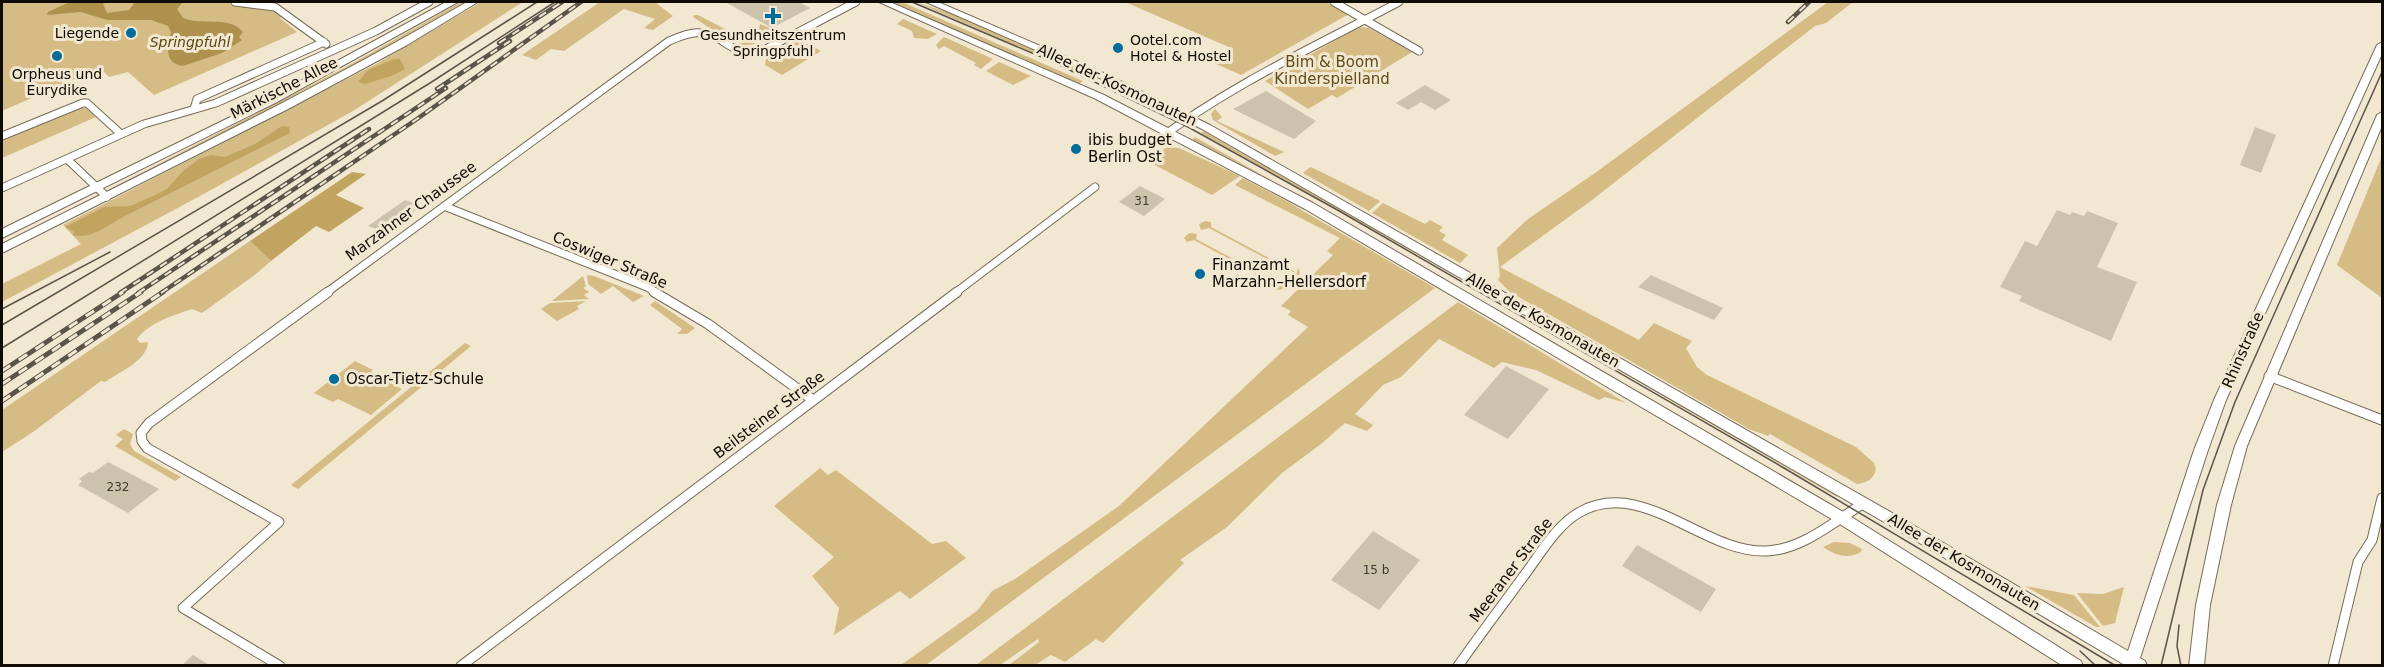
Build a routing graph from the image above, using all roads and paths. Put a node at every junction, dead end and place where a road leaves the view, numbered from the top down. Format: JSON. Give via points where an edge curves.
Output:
{"nodes":[{"id":1,"x":235,"y":2,"type":"edge"},
{"id":2,"x":429,"y":2,"type":"edge"},
{"id":3,"x":453,"y":2,"type":"edge"},
{"id":4,"x":473,"y":2,"type":"edge"},
{"id":5,"x":856,"y":2,"type":"edge"},
{"id":6,"x":884,"y":2,"type":"edge"},
{"id":7,"x":931,"y":2,"type":"edge"},
{"id":8,"x":1334,"y":2,"type":"edge"},
{"id":9,"x":1399,"y":2,"type":"edge"},
{"id":10,"x":1365,"y":19,"type":"junction"},
{"id":11,"x":324,"y":42,"type":"junction"},
{"id":12,"x":2382,"y":45,"type":"edge"},
{"id":13,"x":334,"y":49,"type":"junction"},
{"id":14,"x":1419,"y":51,"type":"dead end"},
{"id":15,"x":194,"y":109,"type":"junction"},
{"id":16,"x":2382,"y":116,"type":"edge"},
{"id":17,"x":1188,"y":117,"type":"junction"},
{"id":18,"x":1167,"y":132,"type":"junction"},
{"id":19,"x":121,"y":134,"type":"junction"},
{"id":20,"x":2,"y":136,"type":"edge"},
{"id":21,"x":1155,"y":142,"type":"dead end"},
{"id":22,"x":67,"y":159,"type":"junction"},
{"id":23,"x":1095,"y":187,"type":"dead end"},
{"id":24,"x":2,"y":188,"type":"edge"},
{"id":25,"x":102,"y":192,"type":"junction"},
{"id":26,"x":444,"y":206,"type":"junction"},
{"id":27,"x":2,"y":234,"type":"edge"},
{"id":28,"x":2,"y":249,"type":"edge"},
{"id":29,"x":2269,"y":376,"type":"junction"},
{"id":30,"x":813,"y":400,"type":"junction"},
{"id":31,"x":2382,"y":420,"type":"edge"},
{"id":32,"x":2382,"y":498,"type":"edge"},
{"id":33,"x":1864,"y":503,"type":"junction"},
{"id":34,"x":1840,"y":517,"type":"junction"},
{"id":35,"x":2134,"y":664,"type":"edge"},
{"id":36,"x":280,"y":666,"type":"edge"},
{"id":37,"x":461,"y":666,"type":"edge"},
{"id":38,"x":1458,"y":666,"type":"edge"},
{"id":39,"x":2076,"y":666,"type":"edge"},
{"id":40,"x":2196,"y":666,"type":"edge"},
{"id":41,"x":2333,"y":666,"type":"edge"}],
"edges":[{"from":1,"to":11,"type":"street","via":[[275,7]]},
{"from":2,"to":13,"type":"street","name":"Märkische Allee"},
{"from":3,"to":25,"type":"main road","name":"Märkische Allee"},
{"from":4,"to":25,"type":"main road","name":"Märkische Allee","via":[[350,73]]},
{"from":5,"to":26,"type":"street","name":"Marzahner Chaussee","via":[[748,55],[705,32],[675,38]]},
{"from":6,"to":18,"type":"main road","name":"Allee der Kosmonauten","via":[[1100,97]]},
{"from":7,"to":17,"type":"main road","name":"Allee der Kosmonauten"},
{"from":8,"to":10,"type":"street"},
{"from":9,"to":10,"type":"street"},
{"from":10,"to":14,"type":"street"},
{"from":10,"to":17,"type":"street"},
{"from":11,"to":13,"type":"street"},
{"from":11,"to":15,"type":"street","name":"Märkische Allee","via":[[197,99]]},
{"from":12,"to":35,"type":"main road","name":"Rhinstraße","via":[[2220,400]]},
{"from":13,"to":15,"type":"street","name":"Märkische Allee","via":[[216,103]]},
{"from":15,"to":19,"type":"street","name":"Märkische Allee"},
{"from":16,"to":29,"type":"main road"},
{"from":17,"to":18,"type":"street"},
{"from":17,"to":33,"type":"main road","name":"Allee der Kosmonauten"},
{"from":18,"to":21,"type":"street"},
{"from":18,"to":34,"type":"main road","name":"Allee der Kosmonauten","via":[[1309,206]]},
{"from":19,"to":20,"type":"street","via":[[83,103]]},
{"from":19,"to":22,"type":"street","name":"Märkische Allee"},
{"from":22,"to":24,"type":"street","name":"Märkische Allee"},
{"from":22,"to":25,"type":"street"},
{"from":23,"to":30,"type":"street","name":"Beilsteiner Straße"},
{"from":25,"to":27,"type":"main road","name":"Märkische Allee"},
{"from":25,"to":28,"type":"main road","name":"Märkische Allee"},
{"from":26,"to":30,"type":"street","name":"Coswiger Straße","via":[[647,287],[708,324]]},
{"from":26,"to":36,"type":"street","name":"Marzahner Chaussee","via":[[157,416],[141,433],[147,448],[279,522],[183,608]]},
{"from":29,"to":31,"type":"street"},
{"from":29,"to":40,"type":"main road","via":[[2241,446],[2224,505],[2203,605]]},
{"from":30,"to":37,"type":"street","name":"Beilsteiner Straße"},
{"from":32,"to":41,"type":"street","via":[[2372,540],[2358,562]]},
{"from":33,"to":34,"type":"street","name":"Meeraner Straße"},
{"from":33,"to":35,"type":"main road","name":"Allee der Kosmonauten"},
{"from":34,"to":38,"type":"street","name":"Meeraner Straße","via":[[1784,547],[1748,551],[1712,540],[1640,507],[1609,502],[1596,505],[1567,521]]},
{"from":34,"to":39,"type":"main road","name":"Allee der Kosmonauten"}]}
